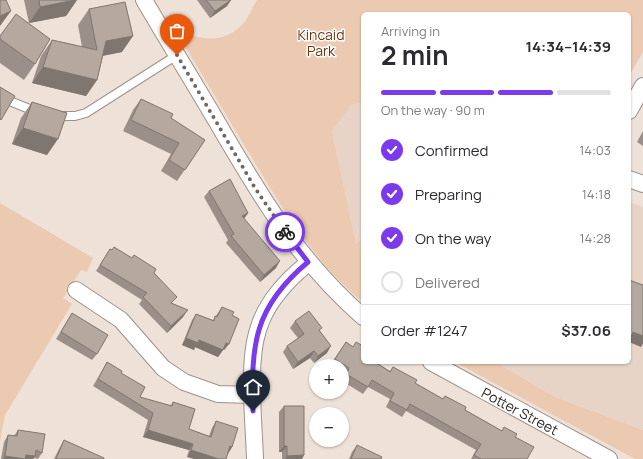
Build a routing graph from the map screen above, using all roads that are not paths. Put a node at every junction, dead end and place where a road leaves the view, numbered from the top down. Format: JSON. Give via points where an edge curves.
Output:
{"nodes":[{"id":1,"x":144,"y":0,"type":"edge"},
{"id":2,"x":177,"y":55,"type":"junction"},
{"id":3,"x":643,"y":86,"type":"edge"},
{"id":4,"x":0,"y":95,"type":"edge"},
{"id":5,"x":631,"y":107,"type":"edge"},
{"id":6,"x":631,"y":180,"type":"edge"},
{"id":7,"x":643,"y":184,"type":"edge"},
{"id":8,"x":308,"y":262,"type":"junction"},
{"id":9,"x":76,"y":290,"type":"dead end"},
{"id":10,"x":361,"y":315,"type":"edge"},
{"id":11,"x":435,"y":364,"type":"edge"},
{"id":12,"x":253,"y":395,"type":"junction"},
{"id":13,"x":255,"y":459,"type":"edge"},
{"id":14,"x":609,"y":459,"type":"edge"}],
"edges":[{"from":1,"to":2,"type":"street"},
{"from":2,"to":4,"type":"lane","via":[[86,113],[65,117],[46,115]]},
{"from":2,"to":8,"type":"street","via":[[255,188]]},
{"from":3,"to":5,"type":"street"},
{"from":6,"to":7,"type":"street"},
{"from":8,"to":10,"type":"street","via":[[335,292]]},
{"from":8,"to":12,"type":"street","via":[[282,287],[262,319],[254,351]]},
{"from":9,"to":12,"type":"street","via":[[121,320],[163,368],[184,382],[218,394]]},
{"from":11,"to":14,"type":"street","name":"Potter Street"},
{"from":12,"to":13,"type":"street"}]}
